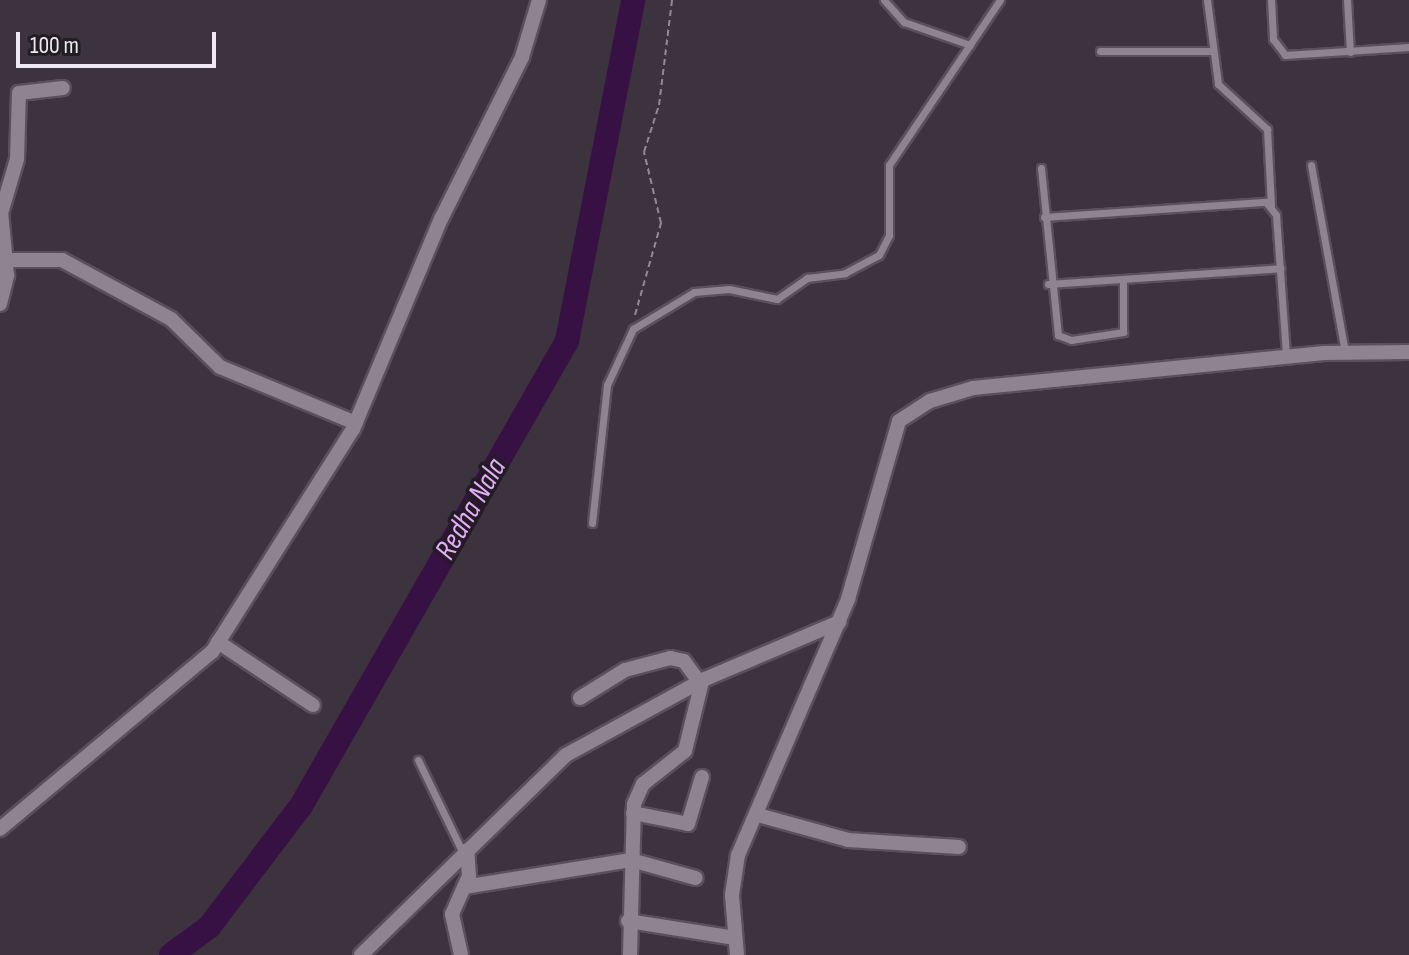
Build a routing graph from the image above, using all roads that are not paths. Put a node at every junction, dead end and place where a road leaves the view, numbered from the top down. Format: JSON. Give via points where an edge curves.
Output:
{"nodes":[{"id":1,"x":539,"y":0,"type":"edge"},
{"id":2,"x":884,"y":0,"type":"edge"},
{"id":3,"x":1000,"y":0,"type":"edge"},
{"id":4,"x":1207,"y":0,"type":"edge"},
{"id":5,"x":1271,"y":0,"type":"edge"},
{"id":6,"x":1347,"y":0,"type":"edge"},
{"id":7,"x":970,"y":45,"type":"junction"},
{"id":8,"x":1409,"y":47,"type":"edge"},
{"id":9,"x":1100,"y":51,"type":"dead end"},
{"id":10,"x":1213,"y":51,"type":"junction"},
{"id":11,"x":1350,"y":52,"type":"junction"},
{"id":12,"x":63,"y":88,"type":"dead end"},
{"id":13,"x":1311,"y":165,"type":"dead end"},
{"id":14,"x":1041,"y":168,"type":"dead end"},
{"id":15,"x":1,"y":205,"type":"edge"},
{"id":16,"x":1271,"y":206,"type":"junction"},
{"id":17,"x":1044,"y":217,"type":"junction"},
{"id":18,"x":4,"y":260,"type":"junction"},
{"id":19,"x":1280,"y":268,"type":"junction"},
{"id":20,"x":1123,"y":279,"type":"junction"},
{"id":21,"x":1048,"y":284,"type":"junction"},
{"id":22,"x":0,"y":304,"type":"edge"},
{"id":23,"x":1409,"y":352,"type":"edge"},
{"id":24,"x":1345,"y":353,"type":"junction"},
{"id":25,"x":1286,"y":356,"type":"junction"},
{"id":26,"x":356,"y":423,"type":"junction"},
{"id":27,"x":592,"y":523,"type":"dead end"},
{"id":28,"x":839,"y":622,"type":"junction"},
{"id":29,"x":218,"y":642,"type":"junction"},
{"id":30,"x":700,"y":681,"type":"junction"},
{"id":31,"x":580,"y":698,"type":"dead end"},
{"id":32,"x":313,"y":705,"type":"dead end"},
{"id":33,"x":418,"y":760,"type":"dead end"},
{"id":34,"x":702,"y":777,"type":"dead end"},
{"id":35,"x":633,"y":813,"type":"junction"},
{"id":36,"x":758,"y":815,"type":"junction"},
{"id":37,"x":0,"y":829,"type":"edge"},
{"id":38,"x":959,"y":847,"type":"dead end"},
{"id":39,"x":465,"y":852,"type":"junction"},
{"id":40,"x":631,"y":860,"type":"junction"},
{"id":41,"x":696,"y":878,"type":"dead end"},
{"id":42,"x":464,"y":887,"type":"junction"},
{"id":43,"x":628,"y":921,"type":"junction"},
{"id":44,"x":735,"y":938,"type":"junction"},
{"id":45,"x":376,"y":949,"type":"edge"},
{"id":46,"x":361,"y":955,"type":"edge"},
{"id":47,"x":461,"y":955,"type":"edge"},
{"id":48,"x":630,"y":955,"type":"edge"},
{"id":49,"x":737,"y":955,"type":"edge"}],
"edges":[{"from":1,"to":26,"type":"street","via":[[522,57],[441,219]]},
{"from":2,"to":7,"type":"lane","via":[[904,22]]},
{"from":3,"to":7,"type":"lane"},
{"from":4,"to":10,"type":"lane"},
{"from":5,"to":11,"type":"lane","via":[[1273,39],[1285,55]]},
{"from":6,"to":11,"type":"lane"},
{"from":7,"to":27,"type":"lane","via":[[889,165],[889,235],[879,255],[845,273],[807,278],[777,299],[729,289],[694,292],[633,329],[607,385]]},
{"from":8,"to":11,"type":"lane"},
{"from":9,"to":10,"type":"lane"},
{"from":10,"to":16,"type":"lane","via":[[1223,91],[1251,107],[1267,129]]},
{"from":12,"to":15,"type":"street","via":[[19,93],[17,159]]},
{"from":13,"to":24,"type":"lane"},
{"from":14,"to":17,"type":"lane"},
{"from":15,"to":18,"type":"street"},
{"from":16,"to":17,"type":"lane","via":[[1260,200]]},
{"from":16,"to":19,"type":"lane"},
{"from":17,"to":21,"type":"lane"},
{"from":18,"to":22,"type":"street"},
{"from":18,"to":26,"type":"street","via":[[62,260],[171,319],[220,367]]},
{"from":19,"to":20,"type":"lane"},
{"from":19,"to":25,"type":"lane"},
{"from":20,"to":21,"type":"lane"},
{"from":20,"to":21,"type":"lane","via":[[1123,332],[1071,340],[1053,329]]},
{"from":23,"to":24,"type":"street"},
{"from":24,"to":25,"type":"street"},
{"from":25,"to":28,"type":"street","via":[[973,388],[909,411],[892,432]]},
{"from":26,"to":29,"type":"street"},
{"from":28,"to":30,"type":"street"},
{"from":28,"to":36,"type":"street"},
{"from":29,"to":32,"type":"street"},
{"from":29,"to":37,"type":"street","via":[[188,679],[82,755]]},
{"from":30,"to":31,"type":"street","via":[[684,661],[670,658],[614,675]]},
{"from":30,"to":35,"type":"street","via":[[685,751],[643,784]]},
{"from":30,"to":39,"type":"street","via":[[566,755]]},
{"from":33,"to":39,"type":"lane"},
{"from":34,"to":35,"type":"street","via":[[688,824]]},
{"from":35,"to":40,"type":"street"},
{"from":36,"to":38,"type":"street","via":[[848,840]]},
{"from":36,"to":44,"type":"street","via":[[734,870]]},
{"from":39,"to":42,"type":"street"},
{"from":39,"to":45,"type":"street"},
{"from":40,"to":41,"type":"street"},
{"from":40,"to":42,"type":"street"},
{"from":40,"to":43,"type":"street"},
{"from":42,"to":47,"type":"street","via":[[451,923]]},
{"from":43,"to":44,"type":"street"},
{"from":43,"to":48,"type":"street"},
{"from":44,"to":49,"type":"street"},
{"from":45,"to":46,"type":"street"}]}
